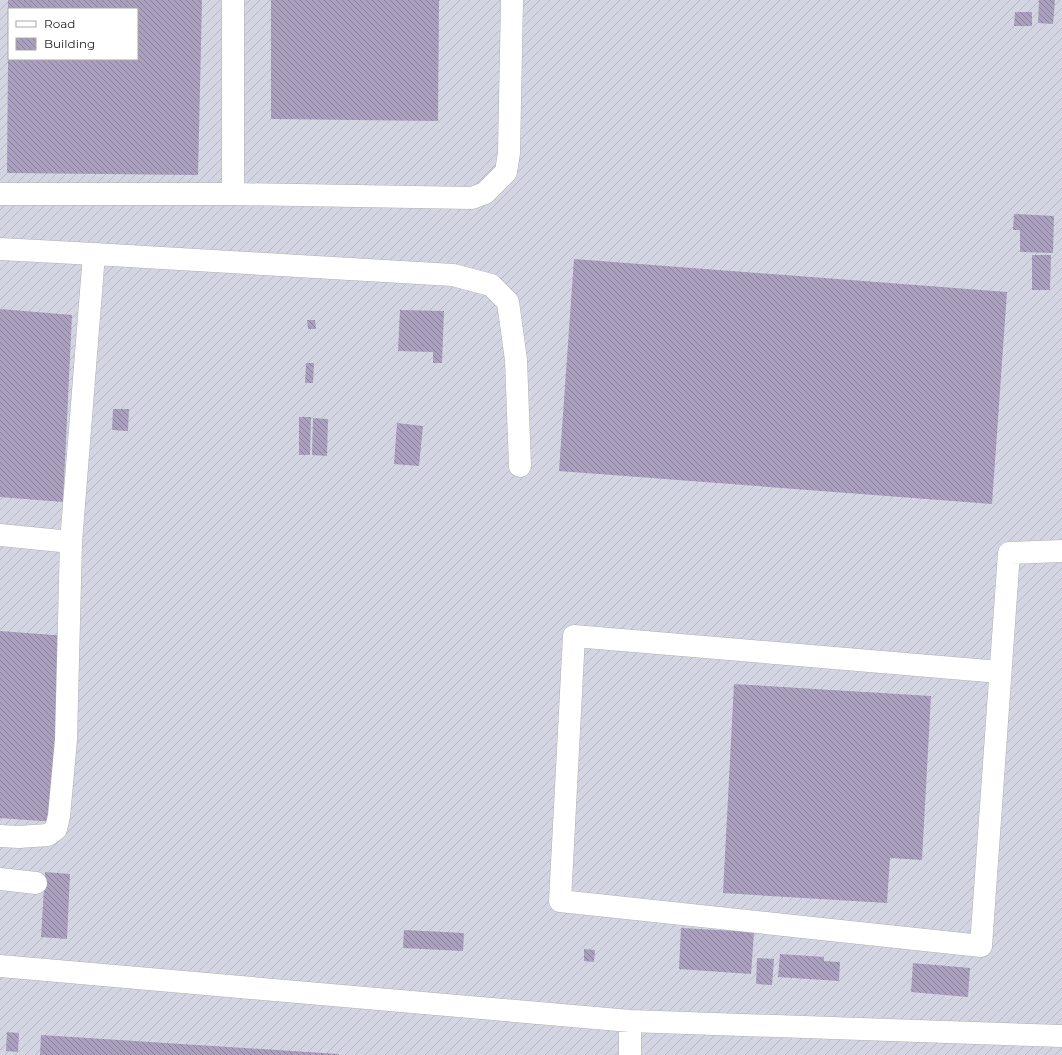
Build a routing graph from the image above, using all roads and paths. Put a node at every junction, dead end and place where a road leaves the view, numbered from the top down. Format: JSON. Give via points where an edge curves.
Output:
{"nodes":[{"id":1,"x":233,"y":0,"type":"edge"},
{"id":2,"x":512,"y":0,"type":"edge"},
{"id":3,"x":0,"y":194,"type":"edge"},
{"id":4,"x":233,"y":194,"type":"junction"},
{"id":5,"x":0,"y":250,"type":"edge"},
{"id":6,"x":94,"y":254,"type":"junction"},
{"id":7,"x":520,"y":466,"type":"dead end"},
{"id":8,"x":0,"y":535,"type":"edge"},
{"id":9,"x":71,"y":542,"type":"junction"},
{"id":10,"x":1062,"y":551,"type":"edge"},
{"id":11,"x":1000,"y":672,"type":"junction"},
{"id":12,"x":0,"y":836,"type":"edge"},
{"id":13,"x":0,"y":879,"type":"edge"},
{"id":14,"x":36,"y":883,"type":"dead end"},
{"id":15,"x":0,"y":966,"type":"edge"},
{"id":16,"x":630,"y":1021,"type":"junction"},
{"id":17,"x":1062,"y":1036,"type":"edge"},
{"id":18,"x":630,"y":1055,"type":"edge"}],
"edges":[{"from":1,"to":4,"type":"lane"},
{"from":2,"to":4,"type":"lane","via":[[509,153],[506,172],[486,193],[472,198]]},
{"from":3,"to":4,"type":"lane"},
{"from":5,"to":6,"type":"lane"},
{"from":6,"to":7,"type":"lane","via":[[453,275],[491,285],[508,302],[516,360]]},
{"from":6,"to":9,"type":"lane"},
{"from":8,"to":9,"type":"lane"},
{"from":9,"to":12,"type":"lane","via":[[66,740],[56,829],[48,835]]},
{"from":10,"to":11,"type":"lane","via":[[1009,554]]},
{"from":11,"to":11,"type":"lane","via":[[981,946],[560,901],[574,636]]},
{"from":13,"to":14,"type":"lane"},
{"from":15,"to":16,"type":"lane"},
{"from":16,"to":17,"type":"lane"},
{"from":16,"to":18,"type":"lane"}]}
